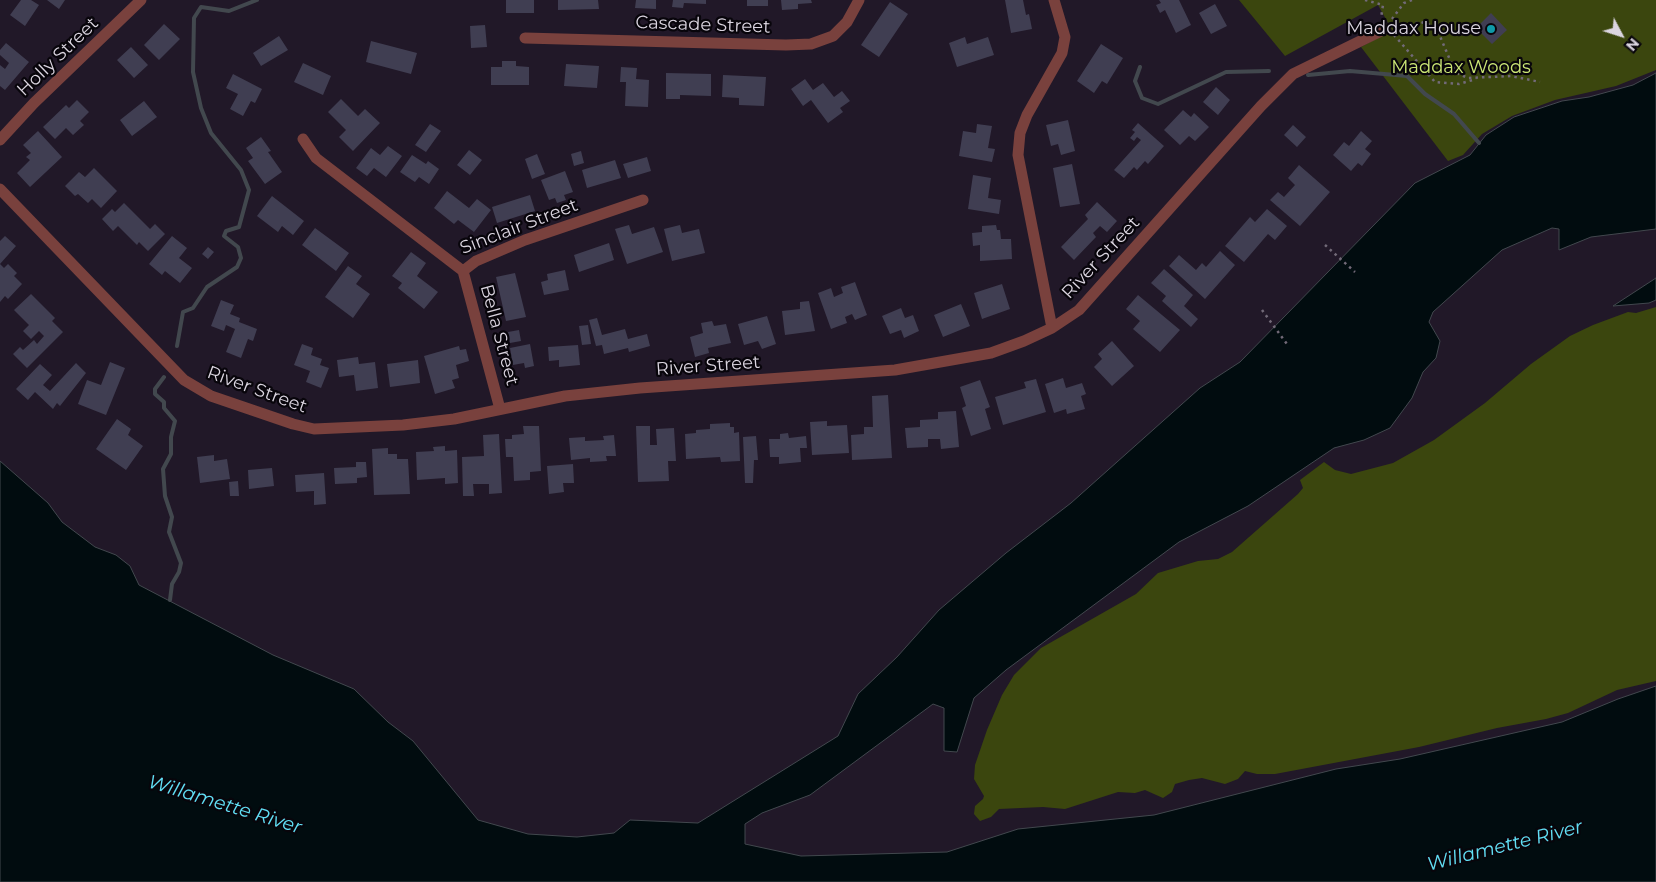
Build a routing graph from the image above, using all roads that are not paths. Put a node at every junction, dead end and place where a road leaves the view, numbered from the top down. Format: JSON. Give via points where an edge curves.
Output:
{"nodes":[{"id":1,"x":141,"y":0,"type":"edge"},
{"id":2,"x":859,"y":0,"type":"edge"},
{"id":3,"x":1054,"y":0,"type":"edge"},
{"id":4,"x":1382,"y":30,"type":"road end"},
{"id":5,"x":525,"y":38,"type":"dead end"},
{"id":6,"x":303,"y":139,"type":"dead end"},
{"id":7,"x":0,"y":140,"type":"edge"},
{"id":8,"x":0,"y":189,"type":"edge"},
{"id":9,"x":643,"y":200,"type":"dead end"},
{"id":10,"x":463,"y":271,"type":"junction"},
{"id":11,"x":1052,"y":328,"type":"junction"},
{"id":12,"x":500,"y":409,"type":"junction"}],
"edges":[{"from":1,"to":7,"type":"street","name":"Holly Street"},
{"from":2,"to":5,"type":"street","name":"Cascade Street","via":[[847,22],[832,36],[811,44]]},
{"from":3,"to":11,"type":"street","via":[[1065,37],[1062,53],[1027,114],[1020,133],[1018,155]]},
{"from":4,"to":11,"type":"street","name":"River Street","via":[[1293,74],[1079,310]]},
{"from":6,"to":10,"type":"street","name":"Sinclair Street","via":[[316,158]]},
{"from":8,"to":12,"type":"street","name":"River Street","via":[[184,380],[211,396],[314,429],[402,425]]},
{"from":9,"to":10,"type":"street","name":"Sinclair Street","via":[[524,240],[476,261]]},
{"from":10,"to":12,"type":"street","name":"Bella Street"},
{"from":11,"to":12,"type":"street","name":"River Street","via":[[991,353],[895,370],[631,389],[566,396]]}]}
